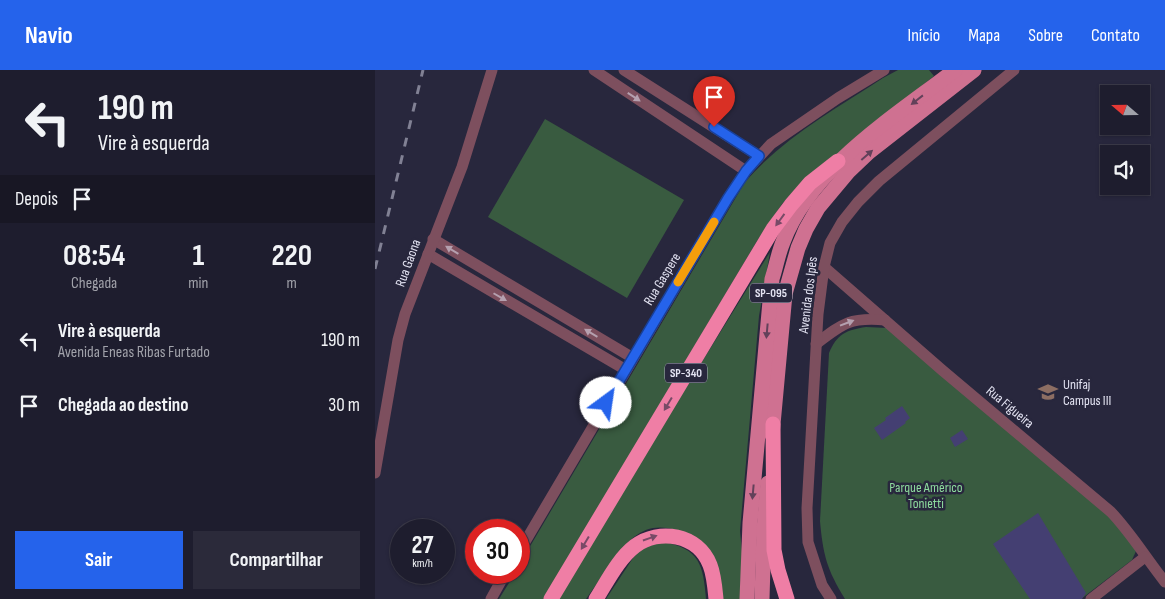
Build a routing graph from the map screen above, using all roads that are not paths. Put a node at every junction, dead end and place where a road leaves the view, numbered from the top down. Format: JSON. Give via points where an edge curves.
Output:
{"nodes":[{"id":1,"x":492,"y":70,"type":"edge"},
{"id":2,"x":594,"y":70,"type":"edge"},
{"id":3,"x":624,"y":70,"type":"edge"},
{"id":4,"x":883,"y":70,"type":"edge"},
{"id":5,"x":955,"y":70,"type":"edge"},
{"id":6,"x":974,"y":70,"type":"edge"},
{"id":7,"x":1014,"y":70,"type":"edge"},
{"id":8,"x":759,"y":156,"type":"junction"},
{"id":9,"x":838,"y":161,"type":"junction"},
{"id":10,"x":746,"y":171,"type":"junction"},
{"id":11,"x":433,"y":239,"type":"junction"},
{"id":12,"x":428,"y":254,"type":"junction"},
{"id":13,"x":824,"y":267,"type":"junction"},
{"id":14,"x":885,"y":320,"type":"junction"},
{"id":15,"x":816,"y":344,"type":"junction"},
{"id":16,"x":633,"y":358,"type":"junction"},
{"id":17,"x":626,"y":370,"type":"junction"},
{"id":18,"x":773,"y":424,"type":"junction"},
{"id":19,"x":375,"y":473,"type":"edge"},
{"id":20,"x":530,"y":533,"type":"edge"},
{"id":21,"x":1145,"y":557,"type":"junction"},
{"id":22,"x":1165,"y":582,"type":"edge"},
{"id":23,"x":499,"y":584,"type":"edge"},
{"id":24,"x":491,"y":599,"type":"edge"},
{"id":25,"x":551,"y":599,"type":"edge"},
{"id":26,"x":596,"y":599,"type":"edge"},
{"id":27,"x":716,"y":599,"type":"edge"},
{"id":28,"x":747,"y":599,"type":"edge"},
{"id":29,"x":762,"y":599,"type":"edge"},
{"id":30,"x":787,"y":599,"type":"edge"},
{"id":31,"x":831,"y":599,"type":"edge"},
{"id":32,"x":1091,"y":599,"type":"edge"}],
"edges":[{"from":1,"to":11,"type":"street","name":"Rua Gaona","via":[[462,167]]},
{"from":2,"to":10,"type":"street","one_way":true},
{"from":3,"to":8,"type":"street"},
{"from":4,"to":8,"type":"street","name":"Rua Gaspere","via":[[771,144]]},
{"from":5,"to":9,"type":"main road","number":"SP-095","one_way":true},
{"from":18,"to":6,"type":"main road","number":"SP-095","one_way":true,"via":[[785,294],[798,248],[810,222],[832,189],[869,152]]},
{"from":7,"to":13,"type":"street","name":"Avenida dos Ipês","via":[[858,202],[830,243]]},
{"from":8,"to":10,"type":"street","name":"Rua Gaspere"},
{"from":9,"to":25,"type":"highway","number":"SP-340","one_way":true,"via":[[810,183],[773,229]]},
{"from":9,"to":28,"type":"main road","number":"SP-095","one_way":true,"via":[[797,215],[783,242],[772,279],[751,514]]},
{"from":10,"to":16,"type":"street","name":"Rua Gaspere"},
{"from":11,"to":12,"type":"street","name":"Rua Gaona"},
{"from":16,"to":11,"type":"street","one_way":true},
{"from":12,"to":17,"type":"street","one_way":true},
{"from":12,"to":19,"type":"street","name":"Rua Gaona","via":[[398,340]]},
{"from":13,"to":14,"type":"street","name":"Rua Figueira"},
{"from":13,"to":15,"type":"street","name":"Avenida dos Ipês"},
{"from":15,"to":14,"type":"street","one_way":true,"via":[[851,321],[866,318]]},
{"from":14,"to":21,"type":"street","name":"Rua Figueira","via":[[1111,512]]},
{"from":15,"to":31,"type":"street","name":"Avenida dos Ipês","via":[[808,542],[822,586]]},
{"from":16,"to":17,"type":"street","name":"Rua Gaspere"},
{"from":17,"to":20,"type":"street","name":"Rua Gaspere"},
{"from":18,"to":29,"type":"main road","number":"SP-095"},
{"from":18,"to":30,"type":"highway","via":[[774,550]]},
{"from":21,"to":22,"type":"street","name":"Rua Figueira"},
{"from":21,"to":32,"type":"street"},
{"from":23,"to":24,"type":"street"},
{"from":26,"to":27,"type":"highway","one_way":true,"via":[[633,547],[664,534],[679,537],[702,552],[709,564]]}]}
